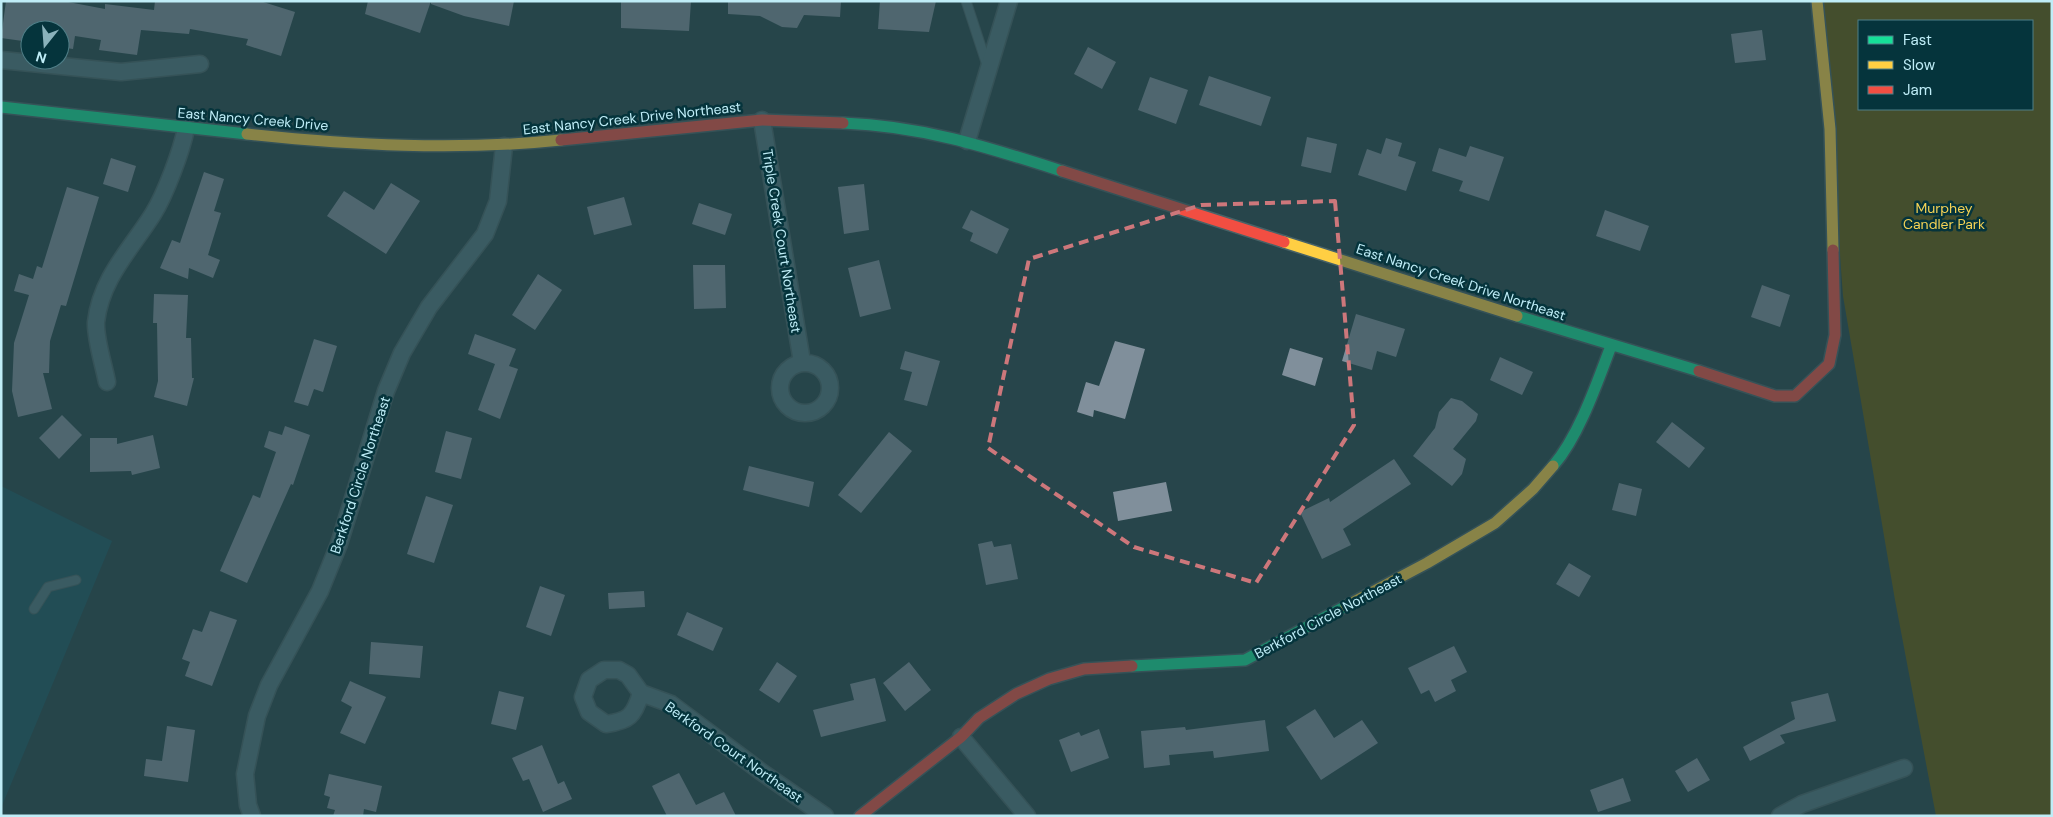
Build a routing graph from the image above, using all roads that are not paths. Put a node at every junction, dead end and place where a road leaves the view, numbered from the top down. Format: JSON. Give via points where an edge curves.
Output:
{"nodes":[{"id":1,"x":966,"y":1,"type":"edge"},
{"id":2,"x":1010,"y":1,"type":"edge"},
{"id":3,"x":1817,"y":1,"type":"edge"},
{"id":4,"x":1,"y":60,"type":"edge"},
{"id":5,"x":200,"y":64,"type":"dead end"},
{"id":6,"x":988,"y":72,"type":"junction"},
{"id":7,"x":1,"y":107,"type":"edge"},
{"id":8,"x":762,"y":120,"type":"junction"},
{"id":9,"x":186,"y":128,"type":"junction"},
{"id":10,"x":967,"y":141,"type":"junction"},
{"id":11,"x":504,"y":146,"type":"junction"},
{"id":12,"x":1611,"y":346,"type":"junction"},
{"id":13,"x":802,"y":362,"type":"dead end"},
{"id":14,"x":107,"y":382,"type":"dead end"},
{"id":15,"x":76,"y":580,"type":"dead end"},
{"id":16,"x":34,"y":609,"type":"dead end"},
{"id":17,"x":641,"y":693,"type":"dead end"},
{"id":18,"x":961,"y":737,"type":"junction"},
{"id":19,"x":1904,"y":768,"type":"dead end"},
{"id":20,"x":252,"y":816,"type":"edge"},
{"id":21,"x":824,"y":816,"type":"edge"},
{"id":22,"x":860,"y":816,"type":"edge"},
{"id":23,"x":1027,"y":816,"type":"edge"},
{"id":24,"x":1780,"y":816,"type":"edge"}],
"edges":[{"from":1,"to":6,"type":"lane"},
{"from":2,"to":6,"type":"street"},
{"from":3,"to":12,"type":"street","name":"East Nancy Creek Drive Northeast","via":[[1830,129],[1835,335],[1830,364],[1795,396],[1775,396],[1646,353]]},
{"from":4,"to":5,"type":"street","via":[[121,72]]},
{"from":6,"to":10,"type":"street"},
{"from":7,"to":9,"type":"street","name":"East Nancy Creek Drive"},
{"from":8,"to":10,"type":"street","via":[[887,125]]},
{"from":8,"to":11,"type":"street","name":"East Nancy Creek Drive Northeast"},
{"from":8,"to":13,"type":"street","name":"Triple Creek Court Northeast"},
{"from":9,"to":11,"type":"street","name":"East Nancy Creek Drive","via":[[307,140]]},
{"from":9,"to":14,"type":"street","via":[[163,195],[113,270],[102,297],[96,323]]},
{"from":10,"to":12,"type":"street","name":"East Nancy Creek Drive Northeast"},
{"from":11,"to":20,"type":"street","name":"Berkford Circle Northeast","via":[[498,201],[485,234],[429,307],[402,352],[386,390],[339,544],[320,591],[269,685],[257,716],[245,774]]},
{"from":12,"to":18,"type":"street","name":"Berkford Circle Northeast","via":[[1592,396],[1561,457],[1533,489],[1487,528],[1245,660],[1084,669],[1049,679],[1016,694],[979,718]]},
{"from":15,"to":16,"type":"lane","via":[[48,587]]},
{"from":17,"to":21,"type":"street","name":"Berkford Court Northeast","via":[[672,704]]},
{"from":18,"to":22,"type":"street","name":"Berkford Circle Northeast"},
{"from":18,"to":23,"type":"street"},
{"from":19,"to":24,"type":"street","via":[[1802,804]]}]}
